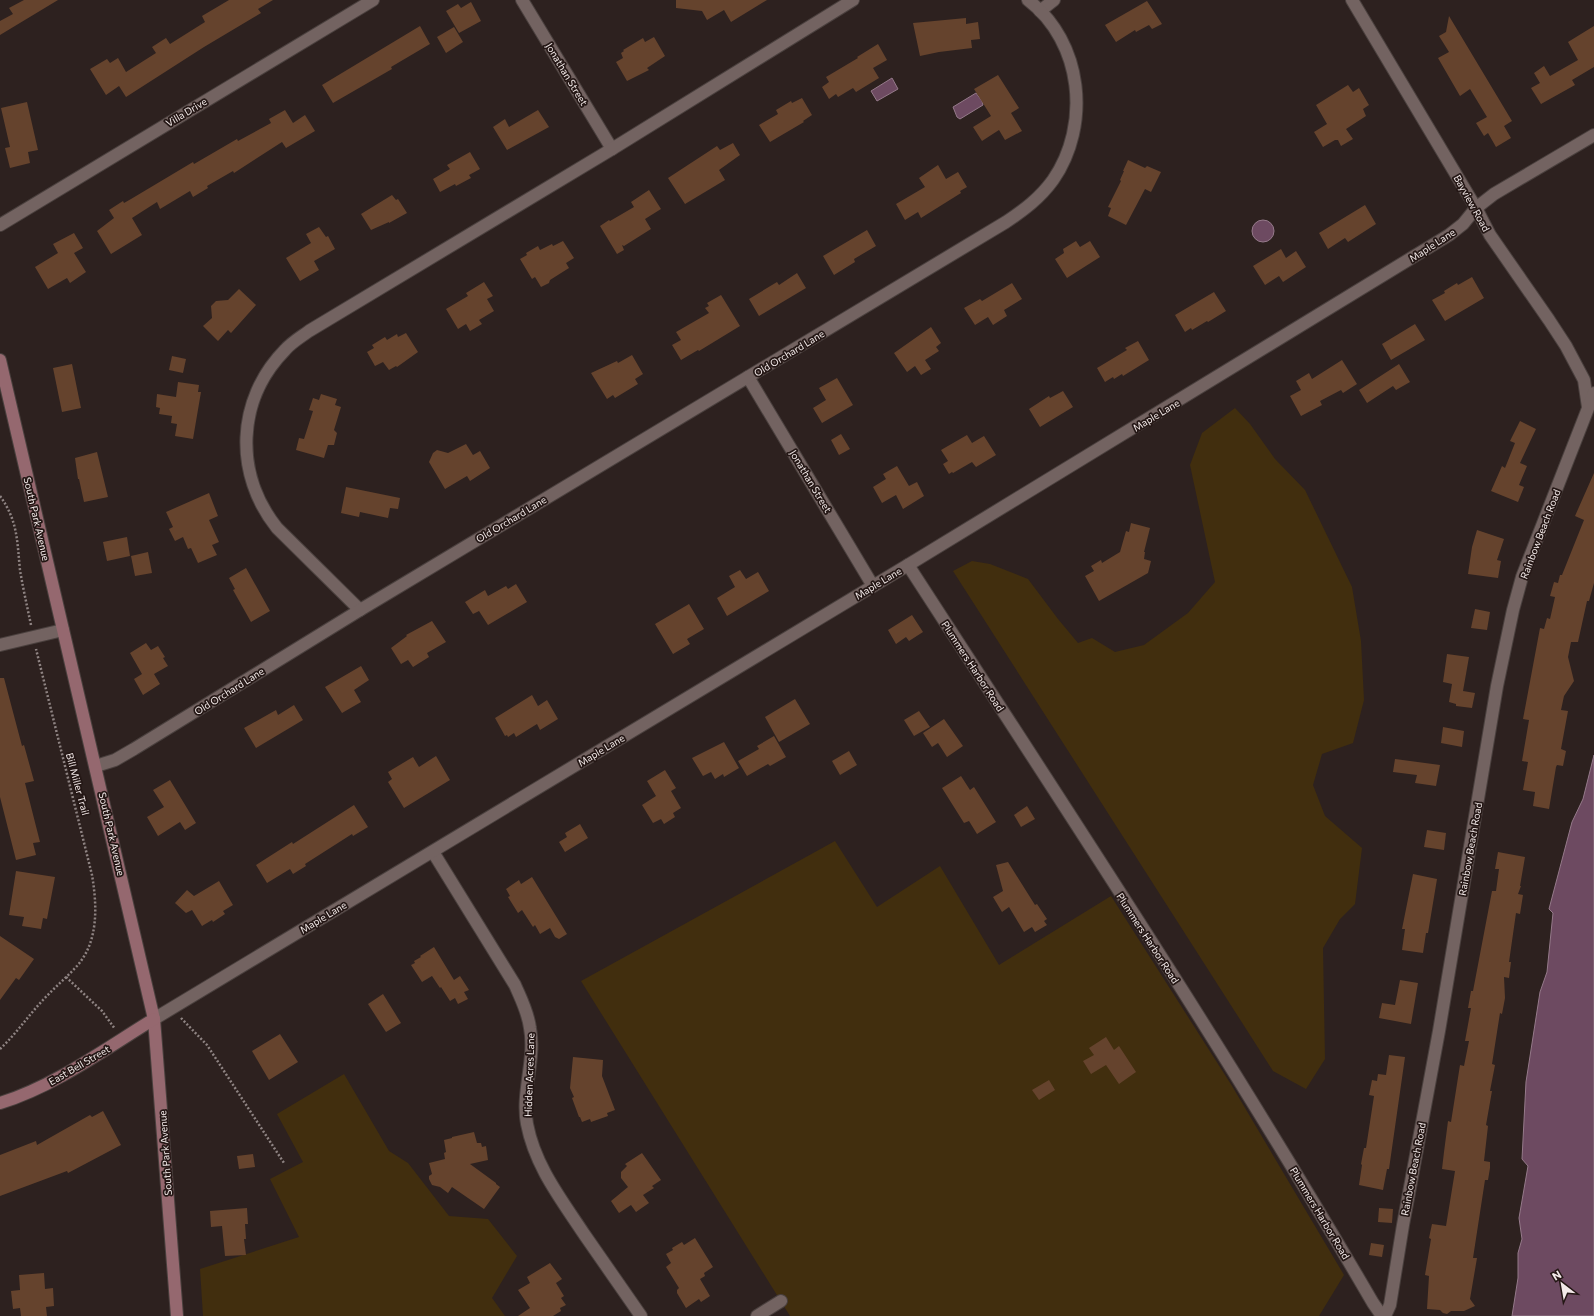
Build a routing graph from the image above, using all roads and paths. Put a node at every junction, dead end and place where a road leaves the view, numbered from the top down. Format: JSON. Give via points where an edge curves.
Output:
{"nodes":[{"id":1,"x":373,"y":0,"type":"edge"},
{"id":2,"x":522,"y":0,"type":"edge"},
{"id":3,"x":853,"y":0,"type":"edge"},
{"id":4,"x":1028,"y":0,"type":"edge"},
{"id":5,"x":1054,"y":0,"type":"edge"},
{"id":6,"x":1352,"y":0,"type":"edge"},
{"id":7,"x":1040,"y":11,"type":"junction"},
{"id":8,"x":1594,"y":135,"type":"edge"},
{"id":9,"x":612,"y":149,"type":"junction"},
{"id":10,"x":1476,"y":208,"type":"junction"},
{"id":11,"x":0,"y":224,"type":"edge"},
{"id":12,"x":0,"y":360,"type":"edge"},
{"id":13,"x":748,"y":377,"type":"junction"},
{"id":14,"x":1594,"y":393,"type":"edge"},
{"id":15,"x":1588,"y":407,"type":"junction"},
{"id":16,"x":0,"y":496,"type":"edge"},
{"id":17,"x":908,"y":565,"type":"junction"},
{"id":18,"x":873,"y":586,"type":"junction"},
{"id":19,"x":360,"y":610,"type":"junction"},
{"id":20,"x":63,"y":630,"type":"junction"},
{"id":21,"x":33,"y":637,"type":"junction"},
{"id":22,"x":0,"y":645,"type":"edge"},
{"id":23,"x":96,"y":766,"type":"junction"},
{"id":24,"x":433,"y":852,"type":"junction"},
{"id":25,"x":66,"y":978,"type":"junction"},
{"id":26,"x":172,"y":1009,"type":"junction"},
{"id":27,"x":154,"y":1020,"type":"junction"},
{"id":28,"x":122,"y":1039,"type":"junction"},
{"id":29,"x":0,"y":1049,"type":"edge"},
{"id":30,"x":0,"y":1103,"type":"edge"},
{"id":31,"x":284,"y":1163,"type":"dead end"},
{"id":32,"x":781,"y":1301,"type":"dead end"},
{"id":33,"x":177,"y":1316,"type":"edge"},
{"id":34,"x":641,"y":1316,"type":"edge"},
{"id":35,"x":757,"y":1316,"type":"edge"},
{"id":36,"x":1384,"y":1316,"type":"edge"}],
"edges":[{"from":1,"to":11,"type":"street","name":"Villa Drive"},
{"from":2,"to":9,"type":"street","name":"Jonathan Street"},
{"from":3,"to":9,"type":"street"},
{"from":4,"to":7,"type":"street","name":"Old Orchard Lane"},
{"from":5,"to":7,"type":"street"},
{"from":6,"to":10,"type":"street","name":"Bayview Road"},
{"from":7,"to":13,"type":"street","name":"Old Orchard Lane","via":[[1056,30],[1069,57],[1077,99],[1072,142],[1061,167],[1045,190],[1025,209],[1006,222]]},
{"from":8,"to":10,"type":"street","name":"Maple Lane","via":[[1494,194]]},
{"from":9,"to":19,"type":"street","via":[[309,331],[285,349],[267,371],[251,407],[246,432],[250,474],[258,497],[277,528]]},
{"from":10,"to":15,"type":"street","name":"Bayview Road","via":[[1490,235],[1566,346],[1584,380]]},
{"from":10,"to":17,"type":"street","name":"Maple Lane","via":[[1463,224],[1449,235]]},
{"from":12,"to":20,"type":"main road","name":"South Park Avenue"},
{"from":13,"to":18,"type":"street","name":"Jonathan Street"},
{"from":13,"to":19,"type":"street","name":"Old Orchard Lane"},
{"from":14,"to":15,"type":"street","name":"Rainbow Beach Road"},
{"from":15,"to":36,"type":"street","name":"Rainbow Beach Road","via":[[1522,577],[1513,610],[1497,686],[1390,1305]]},
{"from":16,"to":21,"type":"path","name":"Bill Miller Trail","via":[[11,514],[15,528]]},
{"from":17,"to":18,"type":"street","name":"Maple Lane"},
{"from":17,"to":36,"type":"street","name":"Plummers Harbor Road","via":[[1246,1091],[1373,1304]]},
{"from":18,"to":24,"type":"street","name":"Maple Lane"},
{"from":19,"to":23,"type":"street","name":"Old Orchard Lane","via":[[134,749],[115,760]]},
{"from":20,"to":21,"type":"street"},
{"from":20,"to":23,"type":"main road","name":"South Park Avenue"},
{"from":21,"to":22,"type":"street"},
{"from":21,"to":25,"type":"path","name":"Bill Miller Trail","via":[[82,830],[95,895],[95,925],[90,942],[79,964]]},
{"from":23,"to":27,"type":"main road","name":"South Park Avenue"},
{"from":24,"to":26,"type":"street","name":"Maple Lane"},
{"from":24,"to":34,"type":"street","name":"Hidden Acres Lane","via":[[515,985],[525,1008],[530,1029],[531,1052],[526,1095],[527,1122],[539,1162],[560,1198]]},
{"from":25,"to":28,"type":"path","via":[[102,1011]]},
{"from":25,"to":29,"type":"path","name":"Bill Miller Trail"},
{"from":26,"to":27,"type":"street","name":"Maple Lane"},
{"from":26,"to":31,"type":"path","via":[[207,1045]]},
{"from":27,"to":28,"type":"main road","name":"East Bell Street"},
{"from":27,"to":33,"type":"main road","name":"South Park Avenue"},
{"from":28,"to":30,"type":"main road","name":"East Bell Street","via":[[59,1077]]},
{"from":32,"to":35,"type":"street"}]}
